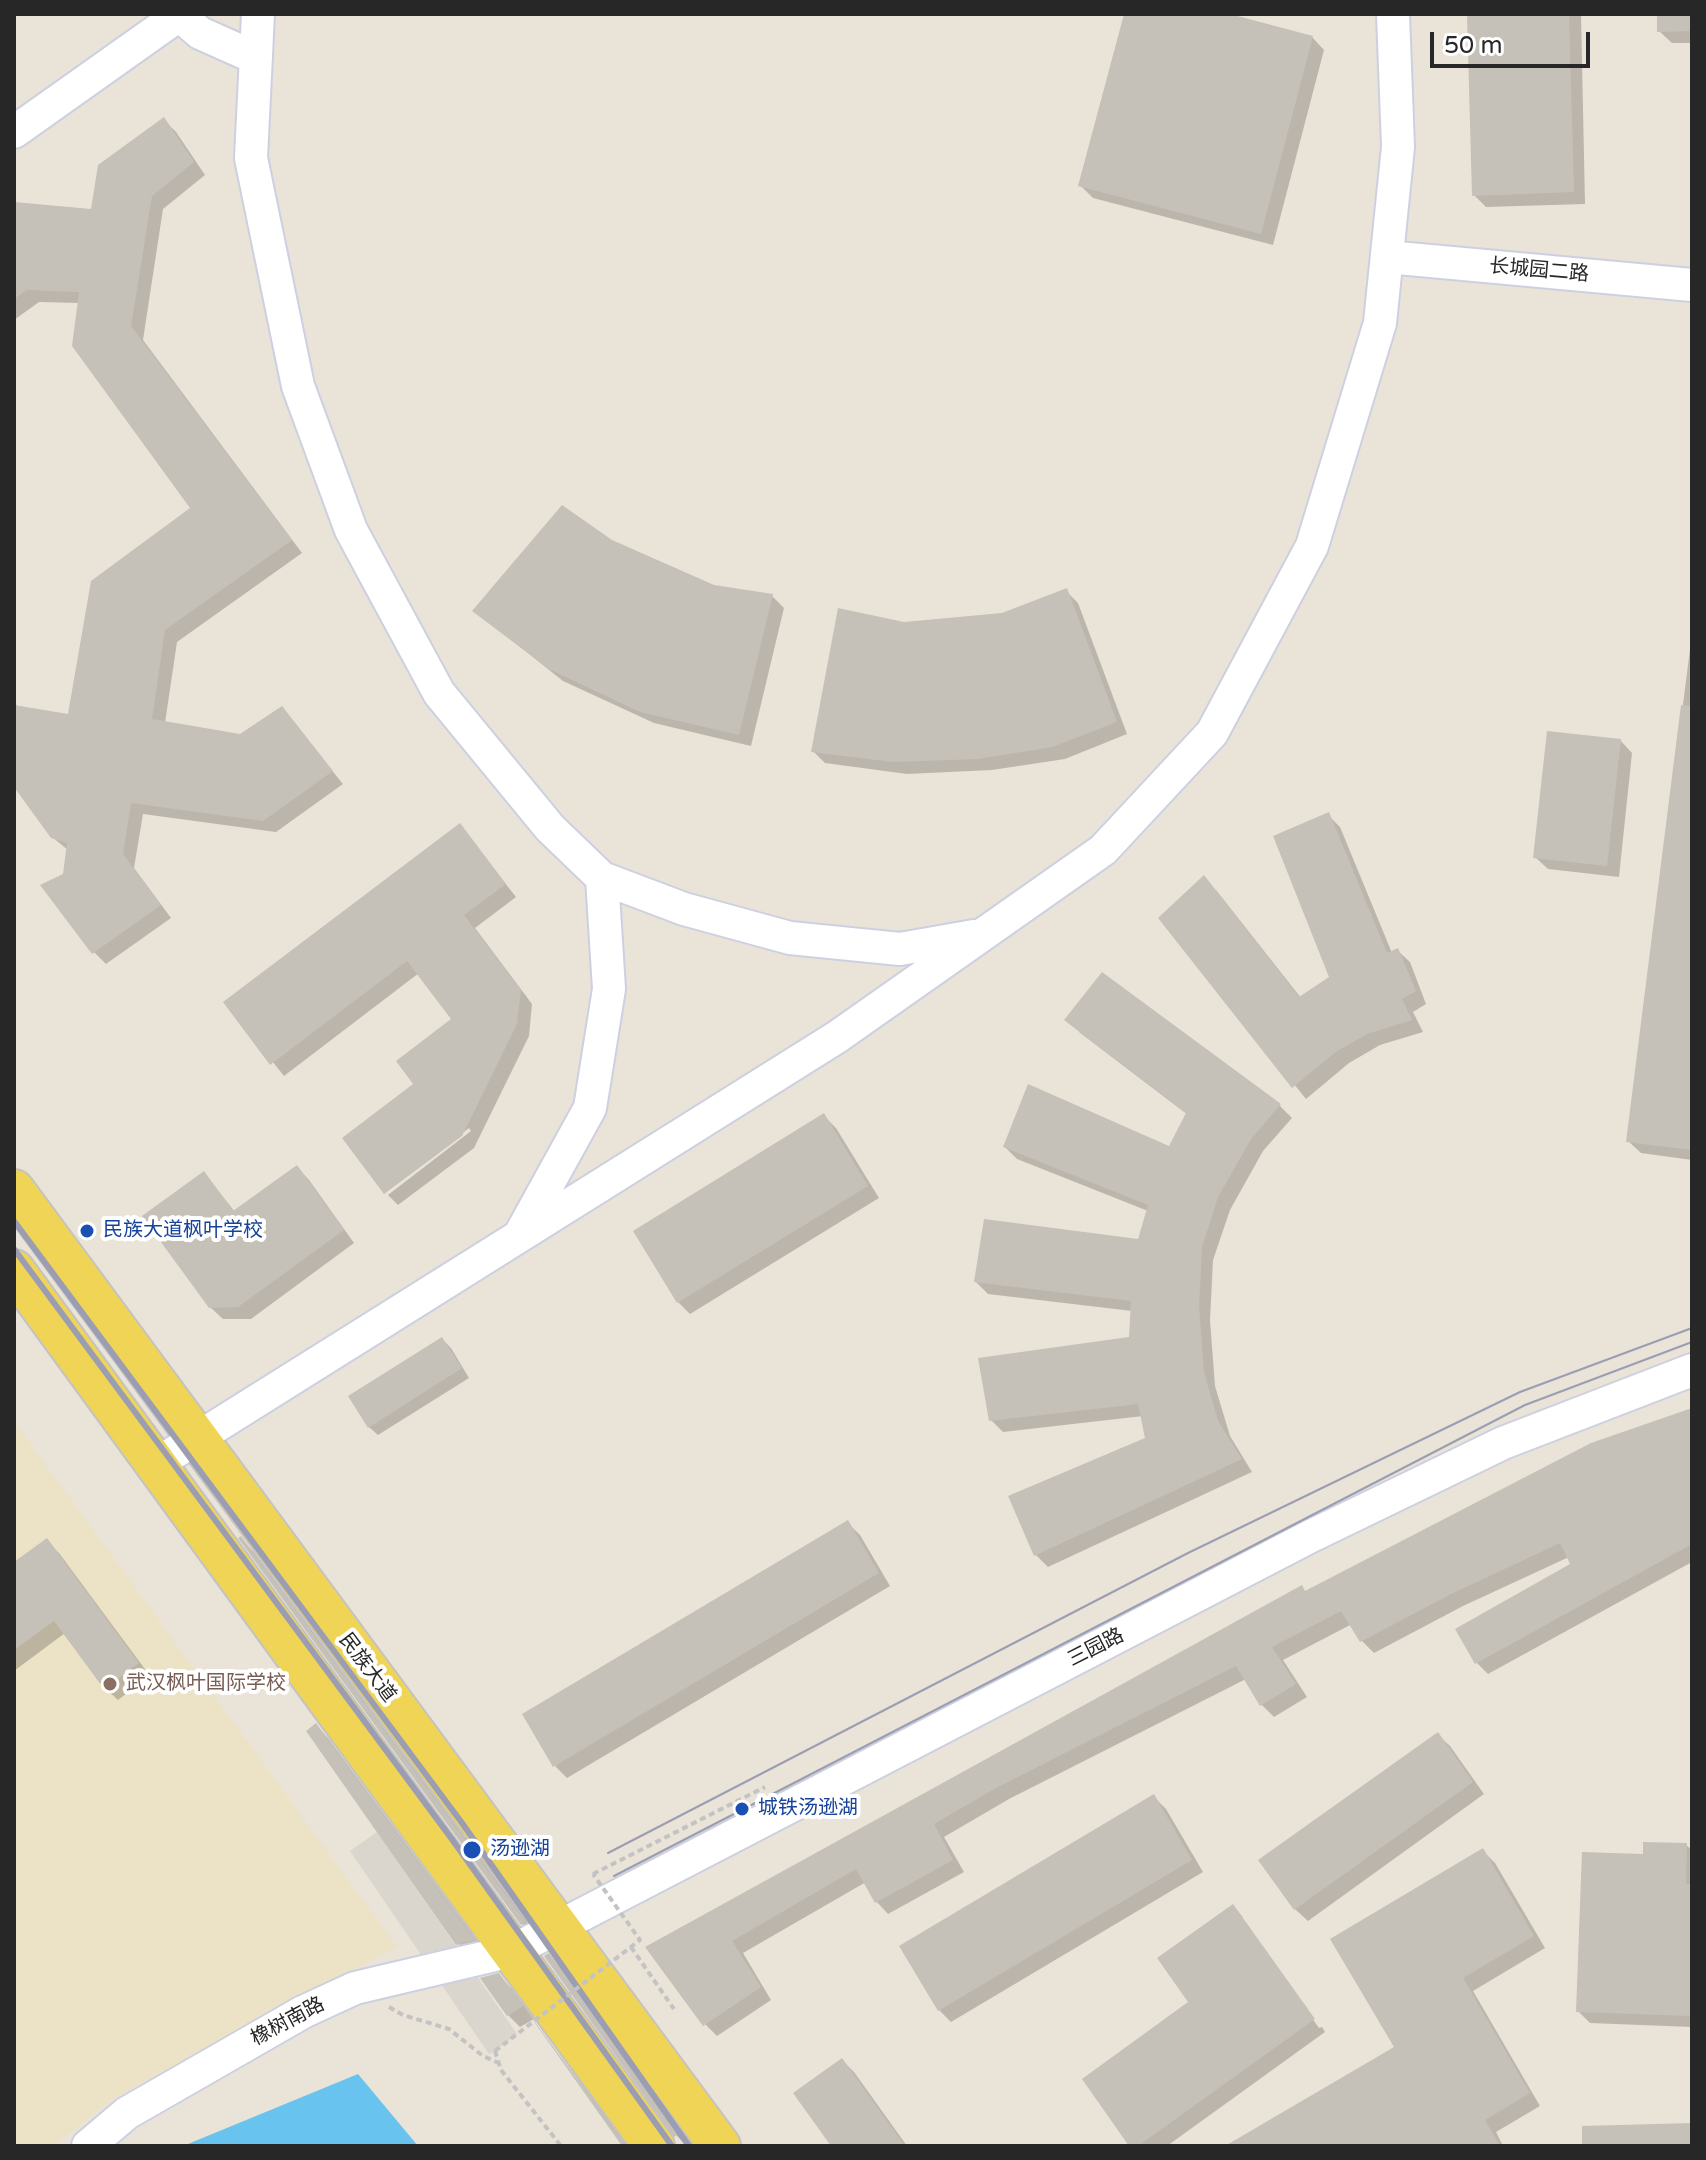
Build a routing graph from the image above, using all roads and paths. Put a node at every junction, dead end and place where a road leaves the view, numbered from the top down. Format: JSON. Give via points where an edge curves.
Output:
{"nodes":[{"id":1,"x":258,"y":14,"type":"edge"},
{"id":2,"x":1393,"y":14,"type":"edge"},
{"id":3,"x":178,"y":15,"type":"edge"},
{"id":4,"x":256,"y":58,"type":"junction"},
{"id":5,"x":14,"y":132,"type":"edge"},
{"id":6,"x":1387,"y":257,"type":"junction"},
{"id":7,"x":1692,"y":285,"type":"edge"},
{"id":8,"x":602,"y":878,"type":"junction"},
{"id":9,"x":983,"y":934,"type":"junction"},
{"id":10,"x":14,"y":1190,"type":"edge"},
{"id":11,"x":520,"y":1236,"type":"junction"},
{"id":12,"x":14,"y":1270,"type":"edge"},
{"id":13,"x":1692,"y":1370,"type":"edge"},
{"id":14,"x":196,"y":1439,"type":"junction"},
{"id":15,"x":156,"y":1464,"type":"junction"},
{"id":16,"x":765,"y":1787,"type":"dead end"},
{"id":17,"x":559,"y":1927,"type":"junction"},
{"id":18,"x":631,"y":1947,"type":"junction"},
{"id":19,"x":512,"y":1951,"type":"junction"},
{"id":20,"x":355,"y":1988,"type":"junction"},
{"id":21,"x":674,"y":2009,"type":"dead end"},
{"id":22,"x":499,"y":2063,"type":"junction"},
{"id":23,"x":88,"y":2146,"type":"edge"},
{"id":24,"x":561,"y":2146,"type":"edge"},
{"id":25,"x":654,"y":2146,"type":"edge"},
{"id":26,"x":720,"y":2146,"type":"edge"}],
"edges":[{"from":1,"to":4,"type":"street"},
{"from":2,"to":6,"type":"street","via":[[1398,147]]},
{"from":3,"to":4,"type":"street","via":[[200,33]]},
{"from":3,"to":5,"type":"street"},
{"from":4,"to":8,"type":"street","via":[[251,158],[298,386],[351,530],[439,693],[550,828]]},
{"from":6,"to":7,"type":"street","name":"长城园二路"},
{"from":6,"to":9,"type":"street","via":[[1380,323],[1312,546],[1212,733],[1103,850]]},
{"from":8,"to":9,"type":"street","via":[[684,909],[790,938],[900,949]]},
{"from":8,"to":11,"type":"street","via":[[609,989],[590,1108]]},
{"from":9,"to":11,"type":"street","via":[[837,1037]]},
{"from":10,"to":14,"type":"main road","name":"民族大道"},
{"from":11,"to":14,"type":"street"},
{"from":12,"to":15,"type":"main road"},
{"from":13,"to":17,"type":"street","name":"三园路","via":[[1503,1443],[1311,1536]]},
{"from":14,"to":15,"type":"street"},
{"from":14,"to":17,"type":"main road","name":"民族大道"},
{"from":15,"to":19,"type":"main road"},
{"from":16,"to":18,"type":"path","bridge":true,"via":[[593,1874],[640,1940]]},
{"from":17,"to":19,"type":"street","name":"三园路"},
{"from":17,"to":26,"type":"main road","name":"民族大道"},
{"from":18,"to":21,"type":"path"},
{"from":18,"to":22,"type":"path","bridge":true,"via":[[495,2051]]},
{"from":19,"to":20,"type":"street","name":"橡树南路"},
{"from":19,"to":25,"type":"main road"},
{"from":20,"to":22,"type":"path","via":[[403,2015],[449,2029]]},
{"from":20,"to":23,"type":"street","name":"橡树南路","via":[[127,2113]]},
{"from":22,"to":24,"type":"path"}]}
